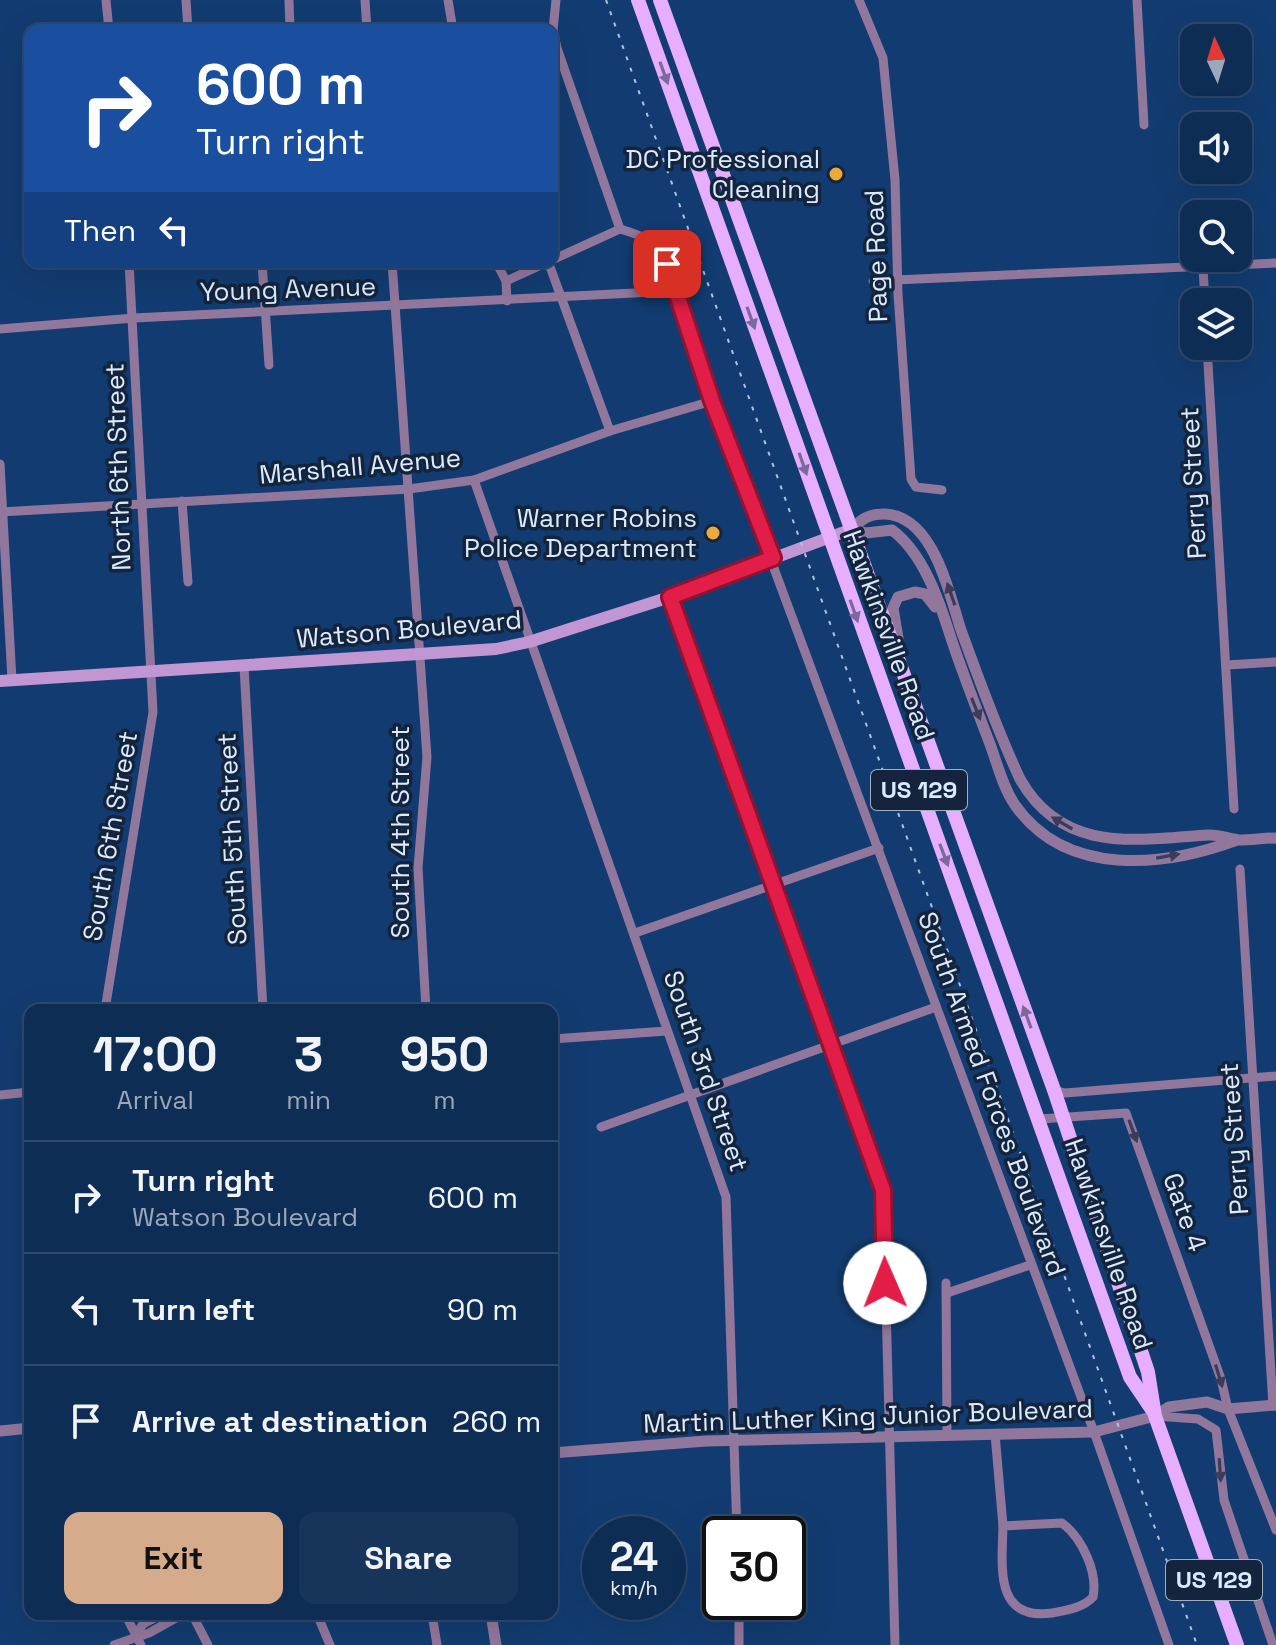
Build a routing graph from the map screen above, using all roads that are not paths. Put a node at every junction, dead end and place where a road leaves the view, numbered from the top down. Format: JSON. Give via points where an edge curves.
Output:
{"nodes":[{"id":1,"x":106,"y":0,"type":"edge"},
{"id":2,"x":186,"y":0,"type":"edge"},
{"id":3,"x":289,"y":0,"type":"edge"},
{"id":4,"x":365,"y":0,"type":"edge"},
{"id":5,"x":448,"y":0,"type":"edge"},
{"id":6,"x":556,"y":0,"type":"edge"},
{"id":7,"x":638,"y":0,"type":"edge"},
{"id":8,"x":660,"y":0,"type":"edge"},
{"id":9,"x":859,"y":0,"type":"edge"},
{"id":10,"x":1137,"y":0,"type":"edge"},
{"id":11,"x":108,"y":24,"type":"edge"},
{"id":12,"x":188,"y":24,"type":"edge"},
{"id":13,"x":290,"y":24,"type":"edge"},
{"id":14,"x":367,"y":24,"type":"edge"},
{"id":15,"x":452,"y":24,"type":"edge"},
{"id":16,"x":554,"y":24,"type":"edge"},
{"id":17,"x":558,"y":51,"type":"edge"},
{"id":18,"x":1144,"y":125,"type":"dead end"},
{"id":19,"x":620,"y":229,"type":"junction"},
{"id":20,"x":558,"y":260,"type":"edge"},
{"id":21,"x":1276,"y":263,"type":"edge"},
{"id":22,"x":1252,"y":265,"type":"edge"},
{"id":23,"x":130,"y":268,"type":"edge"},
{"id":24,"x":263,"y":268,"type":"edge"},
{"id":25,"x":393,"y":268,"type":"edge"},
{"id":26,"x":499,"y":268,"type":"edge"},
{"id":27,"x":539,"y":268,"type":"edge"},
{"id":28,"x":550,"y":268,"type":"edge"},
{"id":29,"x":1180,"y":269,"type":"edge"},
{"id":30,"x":898,"y":279,"type":"junction"},
{"id":31,"x":506,"y":281,"type":"junction"},
{"id":32,"x":873,"y":281,"type":"dead end"},
{"id":33,"x":675,"y":291,"type":"junction"},
{"id":34,"x":559,"y":299,"type":"junction"},
{"id":35,"x":507,"y":301,"type":"junction"},
{"id":36,"x":397,"y":307,"type":"junction"},
{"id":37,"x":267,"y":311,"type":"junction"},
{"id":38,"x":134,"y":318,"type":"junction"},
{"id":39,"x":0,"y":329,"type":"edge"},
{"id":40,"x":1208,"y":360,"type":"edge"},
{"id":41,"x":269,"y":365,"type":"dead end"},
{"id":42,"x":712,"y":401,"type":"junction"},
{"id":43,"x":610,"y":431,"type":"junction"},
{"id":44,"x":0,"y":464,"type":"edge"},
{"id":45,"x":474,"y":480,"type":"junction"},
{"id":46,"x":409,"y":489,"type":"junction"},
{"id":47,"x":942,"y":490,"type":"dead end"},
{"id":48,"x":182,"y":501,"type":"junction"},
{"id":49,"x":140,"y":504,"type":"junction"},
{"id":50,"x":2,"y":512,"type":"edge"},
{"id":51,"x":852,"y":529,"type":"junction"},
{"id":52,"x":828,"y":538,"type":"junction"},
{"id":53,"x":773,"y":558,"type":"junction"},
{"id":54,"x":188,"y":582,"type":"dead end"},
{"id":55,"x":670,"y":597,"type":"junction"},
{"id":56,"x":950,"y":635,"type":"junction"},
{"id":57,"x":529,"y":642,"type":"junction"},
{"id":58,"x":418,"y":654,"type":"junction"},
{"id":59,"x":1276,"y":662,"type":"edge"},
{"id":60,"x":1227,"y":665,"type":"junction"},
{"id":61,"x":244,"y":666,"type":"junction"},
{"id":62,"x":149,"y":670,"type":"junction"},
{"id":63,"x":6,"y":680,"type":"edge"},
{"id":64,"x":910,"y":692,"type":"junction"},
{"id":65,"x":1234,"y":809,"type":"dead end"},
{"id":66,"x":1276,"y":838,"type":"edge"},
{"id":67,"x":1237,"y":840,"type":"junction"},
{"id":68,"x":879,"y":848,"type":"junction"},
{"id":69,"x":1240,"y":869,"type":"dead end"},
{"id":70,"x":772,"y":885,"type":"junction"},
{"id":71,"x":635,"y":933,"type":"junction"},
{"id":72,"x":106,"y":1004,"type":"edge"},
{"id":73,"x":263,"y":1004,"type":"edge"},
{"id":74,"x":426,"y":1004,"type":"edge"},
{"id":75,"x":936,"y":1007,"type":"junction"},
{"id":76,"x":667,"y":1031,"type":"junction"},
{"id":77,"x":558,"y":1039,"type":"edge"},
{"id":78,"x":831,"y":1045,"type":"junction"},
{"id":79,"x":1276,"y":1076,"type":"edge"},
{"id":80,"x":1252,"y":1078,"type":"junction"},
{"id":81,"x":1054,"y":1090,"type":"junction"},
{"id":82,"x":24,"y":1093,"type":"edge"},
{"id":83,"x":0,"y":1095,"type":"edge"},
{"id":84,"x":691,"y":1097,"type":"junction"},
{"id":85,"x":1063,"y":1118,"type":"junction"},
{"id":86,"x":1040,"y":1119,"type":"junction"},
{"id":87,"x":601,"y":1127,"type":"dead end"},
{"id":88,"x":1030,"y":1265,"type":"junction"},
{"id":89,"x":1275,"y":1406,"type":"edge"},
{"id":90,"x":1228,"y":1409,"type":"junction"},
{"id":91,"x":1155,"y":1416,"type":"junction"},
{"id":92,"x":24,"y":1429,"type":"edge"},
{"id":93,"x":0,"y":1431,"type":"edge"},
{"id":94,"x":1094,"y":1432,"type":"junction"},
{"id":95,"x":947,"y":1434,"type":"junction"},
{"id":96,"x":995,"y":1434,"type":"junction"},
{"id":97,"x":889,"y":1437,"type":"junction"},
{"id":98,"x":732,"y":1441,"type":"junction"},
{"id":99,"x":558,"y":1453,"type":"edge"},
{"id":100,"x":736,"y":1516,"type":"edge"},
{"id":101,"x":1003,"y":1526,"type":"junction"},
{"id":102,"x":1276,"y":1530,"type":"edge"},
{"id":103,"x":128,"y":1620,"type":"edge"},
{"id":104,"x":151,"y":1620,"type":"edge"},
{"id":105,"x":172,"y":1620,"type":"edge"},
{"id":106,"x":195,"y":1620,"type":"edge"},
{"id":107,"x":320,"y":1620,"type":"edge"},
{"id":108,"x":433,"y":1620,"type":"edge"},
{"id":109,"x":492,"y":1620,"type":"edge"},
{"id":110,"x":739,"y":1620,"type":"edge"},
{"id":111,"x":136,"y":1635,"type":"junction"},
{"id":112,"x":114,"y":1645,"type":"edge"},
{"id":113,"x":141,"y":1645,"type":"edge"},
{"id":114,"x":208,"y":1645,"type":"edge"},
{"id":115,"x":330,"y":1645,"type":"edge"},
{"id":116,"x":437,"y":1645,"type":"edge"},
{"id":117,"x":496,"y":1645,"type":"edge"},
{"id":118,"x":739,"y":1645,"type":"edge"},
{"id":119,"x":895,"y":1645,"type":"edge"},
{"id":120,"x":1169,"y":1645,"type":"edge"},
{"id":121,"x":1237,"y":1645,"type":"edge"},
{"id":122,"x":1273,"y":1645,"type":"edge"}],
"edges":[{"from":1,"to":11,"type":"street"},
{"from":2,"to":12,"type":"street"},
{"from":3,"to":13,"type":"street"},
{"from":4,"to":14,"type":"street"},
{"from":5,"to":15,"type":"street"},
{"from":6,"to":16,"type":"street"},
{"from":7,"to":52,"type":"main road","name":"Hawkinsville Road","number":"US 129","one_way":true},
{"from":8,"to":51,"type":"main road","name":"Hawkinsville Road","number":"US 129"},
{"from":9,"to":30,"type":"street","name":"Page Road","via":[[883,58]]},
{"from":10,"to":18,"type":"street"},
{"from":17,"to":19,"type":"street"},
{"from":19,"to":20,"type":"street"},
{"from":19,"to":33,"type":"street","name":"South Armed Forces Boulevard","via":[[660,247]]},
{"from":21,"to":22,"type":"street"},
{"from":23,"to":38,"type":"street","name":"North 6th Street"},
{"from":24,"to":37,"type":"street"},
{"from":25,"to":36,"type":"street","name":"South 4th Street"},
{"from":26,"to":31,"type":"street"},
{"from":27,"to":31,"type":"street"},
{"from":28,"to":34,"type":"street"},
{"from":29,"to":30,"type":"street"},
{"from":30,"to":32,"type":"street"},
{"from":30,"to":47,"type":"street","name":"Page Road","via":[[911,479],[916,487]]},
{"from":31,"to":35,"type":"street"},
{"from":33,"to":34,"type":"street","name":"Young Avenue"},
{"from":33,"to":42,"type":"street","name":"South Armed Forces Boulevard"},
{"from":34,"to":35,"type":"street","name":"Young Avenue"},
{"from":34,"to":43,"type":"street"},
{"from":35,"to":36,"type":"street","name":"Young Avenue"},
{"from":36,"to":37,"type":"street","name":"Young Avenue"},
{"from":36,"to":46,"type":"street","name":"South 4th Street"},
{"from":37,"to":38,"type":"street","name":"Young Avenue"},
{"from":37,"to":41,"type":"street"},
{"from":38,"to":39,"type":"street","name":"Young Avenue"},
{"from":38,"to":49,"type":"street","name":"North 6th Street"},
{"from":40,"to":60,"type":"street","name":"Perry Street"},
{"from":42,"to":43,"type":"street","name":"Marshall Avenue"},
{"from":42,"to":53,"type":"street","name":"South Armed Forces Boulevard"},
{"from":43,"to":45,"type":"street","name":"Marshall Avenue"},
{"from":44,"to":50,"type":"street"},
{"from":45,"to":46,"type":"street","name":"Marshall Avenue"},
{"from":45,"to":57,"type":"street","name":"South 3rd Street"},
{"from":46,"to":48,"type":"street","name":"Marshall Avenue"},
{"from":46,"to":58,"type":"street","name":"South 4th Street"},
{"from":48,"to":49,"type":"street","name":"Marshall Avenue"},
{"from":48,"to":54,"type":"street"},
{"from":49,"to":50,"type":"street","name":"Marshall Avenue"},
{"from":49,"to":62,"type":"street","name":"North 6th Street"},
{"from":50,"to":63,"type":"street"},
{"from":51,"to":52,"type":"main road","name":"Watson Boulevard"},
{"from":51,"to":56,"type":"street","name":"Watson Boulevard","via":[[892,530],[901,537],[929,581]]},
{"from":51,"to":64,"type":"main road","name":"Hawkinsville Road","number":"US 129"},
{"from":67,"to":51,"type":"street","name":"Watson Boulevard","one_way":true,"via":[[1213,835],[1122,840],[1084,833],[1045,812],[1030,797],[1010,758],[944,574],[921,534],[889,514],[861,518]]},
{"from":52,"to":53,"type":"main road","name":"Watson Boulevard"},
{"from":52,"to":86,"type":"main road","name":"Hawkinsville Road","number":"US 129","one_way":true},
{"from":53,"to":55,"type":"main road","name":"Watson Boulevard"},
{"from":53,"to":68,"type":"street","name":"South Armed Forces Boulevard"},
{"from":55,"to":57,"type":"main road","name":"Watson Boulevard"},
{"from":55,"to":70,"type":"street"},
{"from":56,"to":64,"type":"street","via":[[925,594],[898,597],[894,616]]},
{"from":56,"to":67,"type":"street","name":"Watson Boulevard","one_way":true,"via":[[1014,804],[1040,833],[1080,856],[1122,862]]},
{"from":57,"to":58,"type":"main road","name":"Watson Boulevard"},
{"from":57,"to":71,"type":"street","name":"South 3rd Street"},
{"from":58,"to":61,"type":"main road","name":"Watson Boulevard"},
{"from":58,"to":74,"type":"street","name":"South 4th Street","via":[[427,757],[418,868]]},
{"from":59,"to":60,"type":"street"},
{"from":60,"to":65,"type":"street","name":"Perry Street"},
{"from":61,"to":62,"type":"main road","name":"Watson Boulevard"},
{"from":61,"to":73,"type":"street","name":"South 5th Street"},
{"from":62,"to":63,"type":"main road","name":"Watson Boulevard"},
{"from":62,"to":72,"type":"street","name":"South 6th Street","via":[[152,727]]},
{"from":81,"to":64,"type":"main road","name":"Hawkinsville Road","number":"US 129","one_way":true},
{"from":66,"to":67,"type":"street","name":"Watson Boulevard"},
{"from":68,"to":70,"type":"street"},
{"from":68,"to":75,"type":"street","name":"South Armed Forces Boulevard"},
{"from":69,"to":80,"type":"street","name":"Perry Street"},
{"from":70,"to":71,"type":"street"},
{"from":70,"to":78,"type":"street"},
{"from":71,"to":76,"type":"street","name":"South 3rd Street"},
{"from":75,"to":78,"type":"street"},
{"from":75,"to":88,"type":"street","name":"South Armed Forces Boulevard"},
{"from":76,"to":77,"type":"street"},
{"from":76,"to":84,"type":"street","name":"South 3rd Street"},
{"from":78,"to":84,"type":"street"},
{"from":78,"to":97,"type":"street","via":[[883,1190]]},
{"from":79,"to":80,"type":"street"},
{"from":80,"to":81,"type":"street"},
{"from":80,"to":89,"type":"street","name":"Perry Street"},
{"from":81,"to":85,"type":"main road","name":"Hawkinsville Road","number":"US 129"},
{"from":82,"to":83,"type":"street"},
{"from":84,"to":87,"type":"street"},
{"from":84,"to":98,"type":"street","name":"South 3rd Street","via":[[726,1197]]},
{"from":85,"to":86,"type":"street","name":"Gate 4"},
{"from":85,"to":90,"type":"street","name":"Gate 4","one_way":true,"via":[[1126,1113]]},
{"from":85,"to":91,"type":"main road","name":"Hawkinsville Road","number":"US 129","via":[[1148,1372]]},
{"from":86,"to":91,"type":"main road","name":"Hawkinsville Road","number":"US 129","via":[[1130,1377]]},
{"from":88,"to":94,"type":"street","name":"South Armed Forces Boulevard"},
{"from":88,"to":95,"type":"street","via":[[946,1288]]},
{"from":89,"to":90,"type":"street","name":"Martin Luther King Junior Boulevard"},
{"from":90,"to":91,"type":"street","name":"Martin Luther King Junior Boulevard","via":[[1207,1402],[1169,1407]]},
{"from":90,"to":102,"type":"street"},
{"from":91,"to":94,"type":"street","name":"Martin Luther King Junior Boulevard"},
{"from":91,"to":121,"type":"main road","name":"Hawkinsville Road","number":"US 129"},
{"from":91,"to":122,"type":"street","one_way":true,"via":[[1198,1419],[1216,1430],[1224,1500]]},
{"from":92,"to":93,"type":"street"},
{"from":94,"to":96,"type":"street","name":"Martin Luther King Junior Boulevard"},
{"from":94,"to":120,"type":"street","name":"South Armed Forces Boulevard"},
{"from":95,"to":96,"type":"street","name":"Martin Luther King Junior Boulevard"},
{"from":95,"to":97,"type":"street","name":"Martin Luther King Junior Boulevard"},
{"from":96,"to":101,"type":"street"},
{"from":97,"to":98,"type":"street","name":"Martin Luther King Junior Boulevard"},
{"from":97,"to":119,"type":"street"},
{"from":98,"to":99,"type":"street","name":"Martin Luther King Junior Boulevard"},
{"from":98,"to":100,"type":"street","name":"South 3rd Street"},
{"from":101,"to":101,"type":"street","via":[[1004,1580],[1015,1607],[1049,1613],[1093,1597],[1096,1584],[1073,1531],[1062,1523]]},
{"from":103,"to":111,"type":"street"},
{"from":104,"to":111,"type":"street"},
{"from":105,"to":111,"type":"street"},
{"from":106,"to":114,"type":"street"},
{"from":107,"to":115,"type":"street"},
{"from":108,"to":116,"type":"street"},
{"from":109,"to":117,"type":"street"},
{"from":110,"to":118,"type":"street"},
{"from":111,"to":112,"type":"street"},
{"from":111,"to":113,"type":"street"}]}
